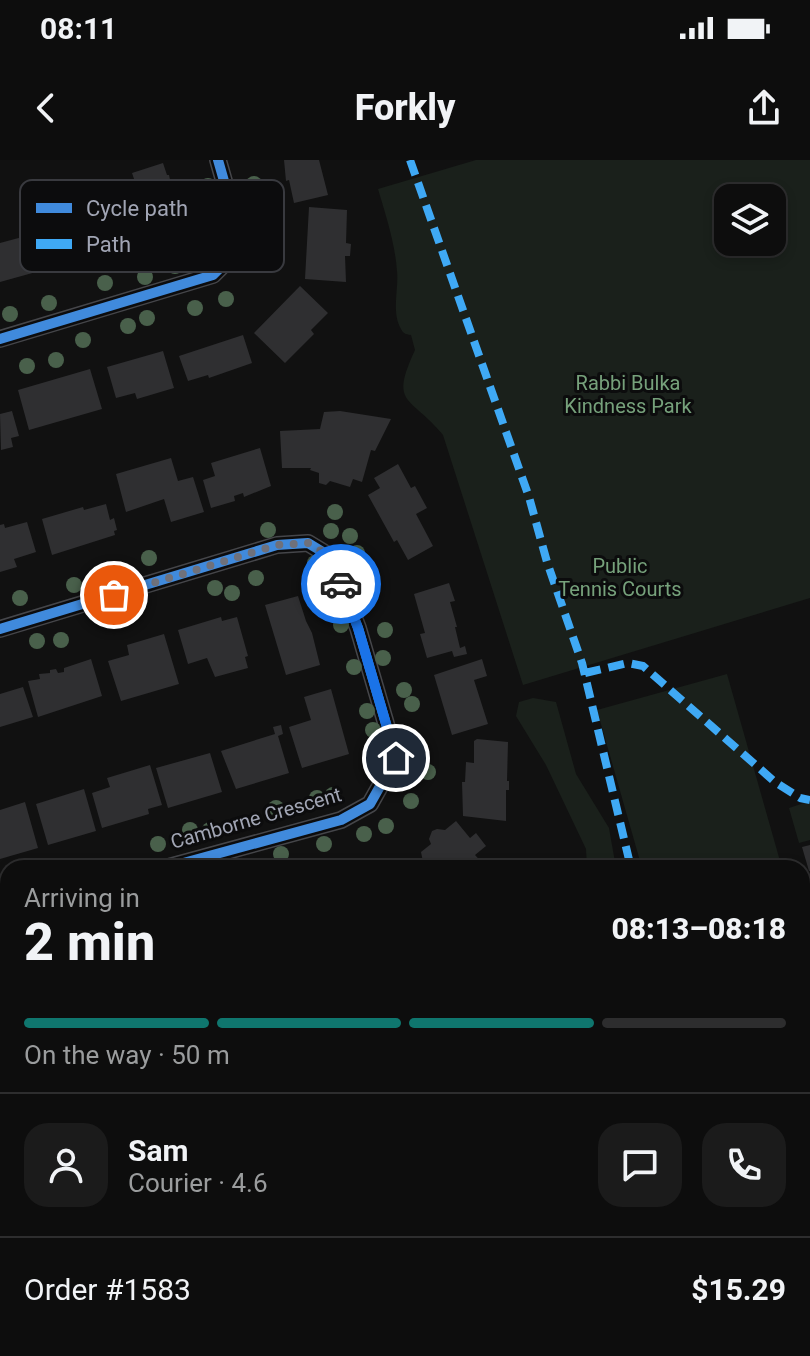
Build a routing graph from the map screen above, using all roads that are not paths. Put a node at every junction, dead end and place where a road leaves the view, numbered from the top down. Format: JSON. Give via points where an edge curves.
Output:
{"nodes":[{"id":1,"x":218,"y":160,"type":"edge"},
{"id":2,"x":224,"y":180,"type":"edge"},
{"id":3,"x":216,"y":272,"type":"edge"},
{"id":4,"x":0,"y":339,"type":"edge"},
{"id":5,"x":0,"y":629,"type":"edge"},
{"id":6,"x":194,"y":860,"type":"edge"}],
"edges":[{"from":1,"to":2,"type":"street"},
{"from":3,"to":4,"type":"street"},
{"from":5,"to":6,"type":"street","name":"Camborne Crescent","via":[[277,545],[308,543],[331,557],[396,758],[370,804],[341,820]]}]}
